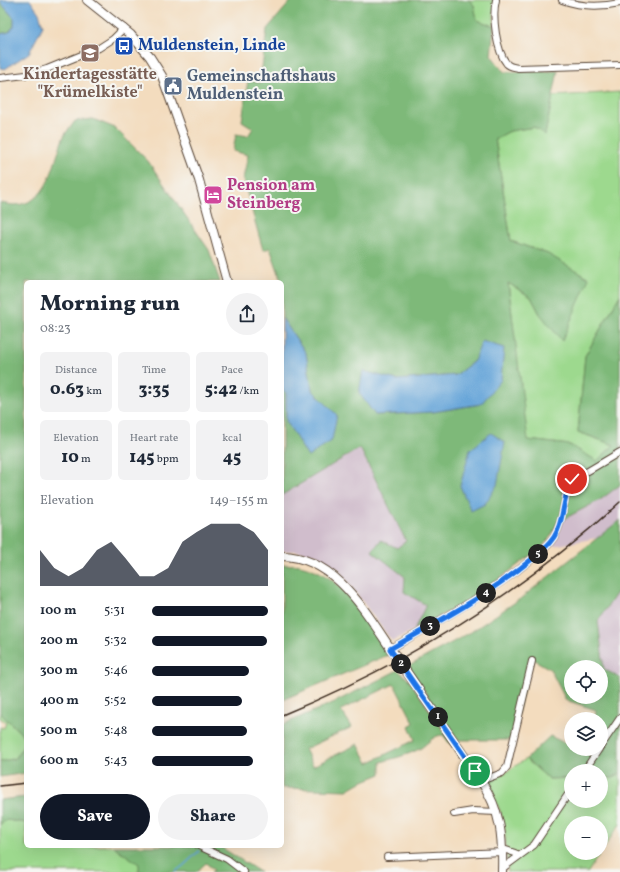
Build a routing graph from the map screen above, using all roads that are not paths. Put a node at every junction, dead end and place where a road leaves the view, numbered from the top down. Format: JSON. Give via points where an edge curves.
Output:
{"nodes":[{"id":1,"x":87,"y":0,"type":"edge"},
{"id":2,"x":496,"y":0,"type":"edge"},
{"id":3,"x":562,"y":0,"type":"edge"},
{"id":4,"x":620,"y":3,"type":"edge"},
{"id":5,"x":124,"y":28,"type":"junction"},
{"id":6,"x":620,"y":66,"type":"edge"},
{"id":7,"x":0,"y":78,"type":"edge"},
{"id":8,"x":226,"y":280,"type":"edge"},
{"id":9,"x":620,"y":452,"type":"edge"},
{"id":10,"x":284,"y":556,"type":"edge"},
{"id":11,"x":392,"y":652,"type":"junction"},
{"id":12,"x":532,"y":661,"type":"dead end"},
{"id":13,"x":620,"y":718,"type":"edge"},
{"id":14,"x":608,"y":736,"type":"edge"},
{"id":15,"x":482,"y":781,"type":"junction"},
{"id":16,"x":564,"y":800,"type":"edge"},
{"id":17,"x":497,"y":812,"type":"junction"},
{"id":18,"x":454,"y":814,"type":"dead end"},
{"id":19,"x":203,"y":848,"type":"edge"},
{"id":20,"x":502,"y":851,"type":"junction"},
{"id":21,"x":518,"y":856,"type":"junction"},
{"id":22,"x":387,"y":857,"type":"dead end"},
{"id":23,"x":502,"y":870,"type":"edge"},
{"id":24,"x":244,"y":872,"type":"edge"}],
"edges":[{"from":1,"to":5,"type":"main road"},
{"from":2,"to":6,"type":"street","via":[[496,37],[503,58],[509,65],[518,68]]},
{"from":3,"to":4,"type":"street","via":[[602,6]]},
{"from":5,"to":7,"type":"street","via":[[99,48],[47,69]]},
{"from":5,"to":8,"type":"main road","via":[[146,52],[162,76],[199,180]]},
{"from":9,"to":11,"type":"street","via":[[574,477],[570,483],[560,524],[546,547],[488,592]]},
{"from":10,"to":11,"type":"main road","via":[[312,563],[338,580],[352,594]]},
{"from":11,"to":15,"type":"main road","bridge":true},
{"from":12,"to":15,"type":"street","via":[[507,767],[502,773]]},
{"from":13,"to":14,"type":"street"},
{"from":15,"to":17,"type":"main road"},
{"from":16,"to":21,"type":"street","via":[[534,845]]},
{"from":17,"to":18,"type":"street"},
{"from":17,"to":20,"type":"main road"},
{"from":19,"to":24,"type":"street","via":[[227,859]]},
{"from":20,"to":21,"type":"street"},
{"from":20,"to":22,"type":"street"},
{"from":20,"to":23,"type":"main road"},
{"from":21,"to":23,"type":"street"}]}
